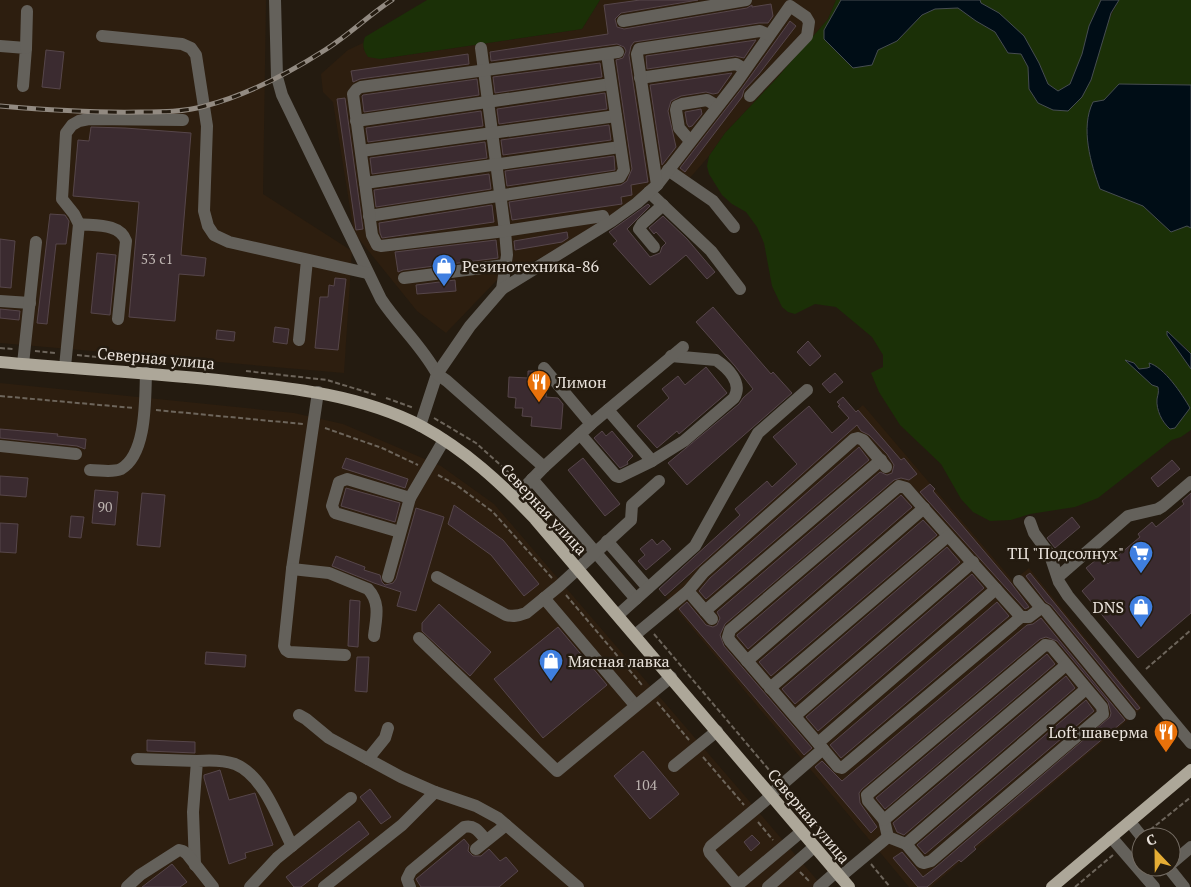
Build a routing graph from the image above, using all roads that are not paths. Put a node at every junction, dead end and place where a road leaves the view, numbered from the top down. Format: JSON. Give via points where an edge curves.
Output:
{"nodes":[{"id":1,"x":275,"y":0,"type":"edge"},
{"id":2,"x":746,"y":0,"type":"edge"},
{"id":3,"x":785,"y":3,"type":"edge"},
{"id":4,"x":27,"y":11,"type":"dead end"},
{"id":5,"x":623,"y":21,"type":"dead end"},
{"id":6,"x":769,"y":35,"type":"junction"},
{"id":7,"x":102,"y":36,"type":"dead end"},
{"id":8,"x":0,"y":46,"type":"edge"},
{"id":9,"x":26,"y":48,"type":"junction"},
{"id":10,"x":481,"y":48,"type":"dead end"},
{"id":11,"x":745,"y":69,"type":"junction"},
{"id":12,"x":484,"y":71,"type":"junction"},
{"id":13,"x":640,"y":78,"type":"junction"},
{"id":14,"x":611,"y":84,"type":"junction"},
{"id":15,"x":23,"y":86,"type":"dead end"},
{"id":16,"x":750,"y":96,"type":"dead end"},
{"id":17,"x":488,"y":102,"type":"junction"},
{"id":18,"x":717,"y":106,"type":"junction"},
{"id":19,"x":616,"y":116,"type":"junction"},
{"id":20,"x":182,"y":120,"type":"dead end"},
{"id":21,"x":356,"y":121,"type":"junction"},
{"id":22,"x":492,"y":133,"type":"junction"},
{"id":23,"x":690,"y":141,"type":"junction"},
{"id":24,"x":620,"y":147,"type":"junction"},
{"id":25,"x":360,"y":151,"type":"junction"},
{"id":26,"x":497,"y":164,"type":"junction"},
{"id":27,"x":668,"y":170,"type":"junction"},
{"id":28,"x":365,"y":183,"type":"junction"},
{"id":29,"x":653,"y":188,"type":"junction"},
{"id":30,"x":501,"y":196,"type":"junction"},
{"id":31,"x":662,"y":205,"type":"junction"},
{"id":32,"x":369,"y":216,"type":"junction"},
{"id":33,"x":603,"y":216,"type":"dead end"},
{"id":34,"x":79,"y":224,"type":"junction"},
{"id":35,"x":734,"y":226,"type":"dead end"},
{"id":36,"x":505,"y":231,"type":"junction"},
{"id":37,"x":36,"y":242,"type":"dead end"},
{"id":38,"x":654,"y":247,"type":"dead end"},
{"id":39,"x":307,"y":260,"type":"junction"},
{"id":40,"x":505,"y":265,"type":"junction"},
{"id":41,"x":367,"y":273,"type":"junction"},
{"id":42,"x":404,"y":278,"type":"dead end"},
{"id":43,"x":502,"y":289,"type":"junction"},
{"id":44,"x":740,"y":289,"type":"dead end"},
{"id":45,"x":0,"y":300,"type":"edge"},
{"id":46,"x":30,"y":303,"type":"junction"},
{"id":47,"x":118,"y":319,"type":"dead end"},
{"id":48,"x":299,"y":340,"type":"dead end"},
{"id":49,"x":683,"y":346,"type":"dead end"},
{"id":50,"x":671,"y":356,"type":"junction"},
{"id":51,"x":65,"y":360,"type":"junction"},
{"id":52,"x":0,"y":362,"type":"edge"},
{"id":53,"x":23,"y":364,"type":"junction"},
{"id":54,"x":146,"y":367,"type":"junction"},
{"id":55,"x":544,"y":368,"type":"dead end"},
{"id":56,"x":436,"y":374,"type":"junction"},
{"id":57,"x":807,"y":390,"type":"dead end"},
{"id":58,"x":318,"y":392,"type":"junction"},
{"id":59,"x":608,"y":410,"type":"junction"},
{"id":60,"x":422,"y":420,"type":"junction"},
{"id":61,"x":591,"y":424,"type":"junction"},
{"id":62,"x":580,"y":434,"type":"junction"},
{"id":63,"x":444,"y":440,"type":"junction"},
{"id":64,"x":0,"y":446,"type":"edge"},
{"id":65,"x":76,"y":454,"type":"dead end"},
{"id":66,"x":652,"y":461,"type":"junction"},
{"id":67,"x":544,"y":467,"type":"junction"},
{"id":68,"x":90,"y":470,"type":"dead end"},
{"id":69,"x":659,"y":481,"type":"dead end"},
{"id":70,"x":1191,"y":482,"type":"edge"},
{"id":71,"x":528,"y":483,"type":"junction"},
{"id":72,"x":515,"y":497,"type":"junction"},
{"id":73,"x":410,"y":498,"type":"junction"},
{"id":74,"x":924,"y":508,"type":"junction"},
{"id":75,"x":1030,"y":522,"type":"dead end"},
{"id":76,"x":400,"y":532,"type":"junction"},
{"id":77,"x":948,"y":536,"type":"junction"},
{"id":78,"x":607,"y":541,"type":"junction"},
{"id":79,"x":595,"y":552,"type":"junction"},
{"id":80,"x":973,"y":562,"type":"junction"},
{"id":81,"x":578,"y":568,"type":"junction"},
{"id":82,"x":292,"y":569,"type":"junction"},
{"id":83,"x":1058,"y":576,"type":"junction"},
{"id":84,"x":388,"y":577,"type":"dead end"},
{"id":85,"x":437,"y":577,"type":"dead end"},
{"id":86,"x":1019,"y":581,"type":"dead end"},
{"id":87,"x":648,"y":588,"type":"junction"},
{"id":88,"x":996,"y":589,"type":"junction"},
{"id":89,"x":688,"y":591,"type":"junction"},
{"id":90,"x":544,"y":598,"type":"junction"},
{"id":91,"x":636,"y":599,"type":"junction"},
{"id":92,"x":1041,"y":608,"type":"junction"},
{"id":93,"x":618,"y":615,"type":"junction"},
{"id":94,"x":1020,"y":617,"type":"junction"},
{"id":95,"x":635,"y":635,"type":"junction"},
{"id":96,"x":374,"y":636,"type":"dead end"},
{"id":97,"x":419,"y":638,"type":"dead end"},
{"id":98,"x":345,"y":655,"type":"dead end"},
{"id":99,"x":747,"y":661,"type":"junction"},
{"id":100,"x":1066,"y":665,"type":"junction"},
{"id":101,"x":671,"y":677,"type":"junction"},
{"id":102,"x":770,"y":688,"type":"junction"},
{"id":103,"x":1086,"y":689,"type":"junction"},
{"id":104,"x":635,"y":705,"type":"junction"},
{"id":105,"x":1130,"y":714,"type":"dead end"},
{"id":106,"x":298,"y":715,"type":"dead end"},
{"id":107,"x":795,"y":716,"type":"junction"},
{"id":108,"x":388,"y":728,"type":"dead end"},
{"id":109,"x":717,"y":731,"type":"junction"},
{"id":110,"x":1191,"y":743,"type":"edge"},
{"id":111,"x":820,"y":746,"type":"junction"},
{"id":112,"x":137,"y":759,"type":"dead end"},
{"id":113,"x":368,"y":759,"type":"junction"},
{"id":114,"x":197,"y":761,"type":"junction"},
{"id":115,"x":674,"y":766,"type":"dead end"},
{"id":116,"x":1191,"y":770,"type":"edge"},
{"id":117,"x":435,"y":792,"type":"junction"},
{"id":118,"x":770,"y":795,"type":"junction"},
{"id":119,"x":351,"y":798,"type":"dead end"},
{"id":120,"x":884,"y":820,"type":"junction"},
{"id":121,"x":1130,"y":822,"type":"junction"},
{"id":122,"x":506,"y":825,"type":"junction"},
{"id":123,"x":1134,"y":827,"type":"edge"},
{"id":124,"x":801,"y":832,"type":"junction"},
{"id":125,"x":888,"y":836,"type":"junction"},
{"id":126,"x":1111,"y":837,"type":"junction"},
{"id":127,"x":486,"y":840,"type":"junction"},
{"id":128,"x":906,"y":844,"type":"junction"},
{"id":129,"x":292,"y":846,"type":"junction"},
{"id":130,"x":814,"y":847,"type":"junction"},
{"id":131,"x":1191,"y":847,"type":"edge"},
{"id":132,"x":476,"y":849,"type":"dead end"},
{"id":133,"x":1181,"y":856,"type":"edge"},
{"id":134,"x":195,"y":864,"type":"junction"},
{"id":135,"x":1176,"y":877,"type":"edge"},
{"id":136,"x":842,"y":879,"type":"edge"},
{"id":137,"x":127,"y":887,"type":"edge"},
{"id":138,"x":213,"y":887,"type":"edge"},
{"id":139,"x":250,"y":887,"type":"edge"},
{"id":140,"x":324,"y":887,"type":"edge"},
{"id":141,"x":410,"y":887,"type":"edge"},
{"id":142,"x":578,"y":887,"type":"edge"},
{"id":143,"x":768,"y":887,"type":"edge"},
{"id":144,"x":819,"y":887,"type":"edge"},
{"id":145,"x":1052,"y":887,"type":"edge"},
{"id":146,"x":1154,"y":887,"type":"edge"},
{"id":147,"x":1184,"y":887,"type":"edge"}],
"edges":[{"from":1,"to":41,"type":"lane","via":[[277,77],[282,95]]},
{"from":2,"to":5,"type":"lane"},
{"from":3,"to":6,"type":"lane"},
{"from":3,"to":16,"type":"lane","via":[[806,17],[809,22],[807,36]]},
{"from":4,"to":9,"type":"lane"},
{"from":6,"to":11,"type":"lane"},
{"from":6,"to":13,"type":"lane","via":[[760,31],[643,47],[636,54]]},
{"from":7,"to":39,"type":"lane","via":[[182,44],[191,48],[196,56],[207,126],[204,211],[208,226],[214,235],[229,242]]},
{"from":8,"to":9,"type":"lane"},
{"from":9,"to":15,"type":"lane"},
{"from":10,"to":12,"type":"lane"},
{"from":11,"to":13,"type":"lane","via":[[736,64]]},
{"from":11,"to":18,"type":"lane"},
{"from":12,"to":14,"type":"lane","via":[[613,53]]},
{"from":12,"to":17,"type":"lane"},
{"from":12,"to":21,"type":"lane","via":[[357,89],[353,94]]},
{"from":13,"to":29,"type":"lane"},
{"from":14,"to":17,"type":"lane"},
{"from":14,"to":19,"type":"lane"},
{"from":17,"to":21,"type":"lane"},
{"from":17,"to":22,"type":"lane"},
{"from":18,"to":23,"type":"lane"},
{"from":18,"to":23,"type":"lane","via":[[707,100],[677,106],[679,128]]},
{"from":19,"to":22,"type":"lane"},
{"from":19,"to":24,"type":"lane"},
{"from":20,"to":34,"type":"lane","via":[[88,119],[72,125],[66,133],[61,193]]},
{"from":21,"to":25,"type":"lane"},
{"from":22,"to":25,"type":"lane"},
{"from":22,"to":26,"type":"lane"},
{"from":23,"to":27,"type":"lane"},
{"from":24,"to":26,"type":"lane"},
{"from":24,"to":30,"type":"lane","via":[[624,170],[616,179]]},
{"from":25,"to":28,"type":"lane"},
{"from":26,"to":28,"type":"lane"},
{"from":26,"to":30,"type":"lane"},
{"from":27,"to":29,"type":"lane"},
{"from":27,"to":35,"type":"lane","via":[[713,201]]},
{"from":28,"to":32,"type":"lane"},
{"from":29,"to":31,"type":"lane"},
{"from":29,"to":43,"type":"lane","via":[[612,222]]},
{"from":30,"to":32,"type":"lane"},
{"from":30,"to":36,"type":"lane"},
{"from":31,"to":38,"type":"lane","via":[[639,229]]},
{"from":31,"to":44,"type":"lane","via":[[711,251]]},
{"from":32,"to":36,"type":"lane","via":[[374,240],[382,246]]},
{"from":33,"to":36,"type":"lane"},
{"from":34,"to":47,"type":"lane","via":[[116,228],[124,236]]},
{"from":34,"to":51,"type":"lane"},
{"from":36,"to":40,"type":"lane"},
{"from":37,"to":46,"type":"lane"},
{"from":39,"to":41,"type":"lane"},
{"from":39,"to":48,"type":"lane"},
{"from":40,"to":42,"type":"lane"},
{"from":40,"to":43,"type":"lane"},
{"from":41,"to":56,"type":"lane","via":[[388,310],[426,354]]},
{"from":43,"to":56,"type":"lane","via":[[470,326]]},
{"from":45,"to":46,"type":"lane"},
{"from":46,"to":53,"type":"lane"},
{"from":49,"to":50,"type":"lane"},
{"from":50,"to":59,"type":"lane"},
{"from":50,"to":66,"type":"lane","via":[[716,360],[732,376],[737,394],[684,442]]},
{"from":51,"to":53,"type":"main road","name":"Северная улица"},
{"from":51,"to":54,"type":"main road","name":"Северная улица"},
{"from":52,"to":53,"type":"main road","name":"Северная улица"},
{"from":54,"to":58,"type":"main road","name":"Северная улица"},
{"from":54,"to":68,"type":"lane","via":[[140,441],[130,460],[115,471]]},
{"from":55,"to":61,"type":"lane"},
{"from":56,"to":60,"type":"lane"},
{"from":56,"to":67,"type":"lane"},
{"from":57,"to":87,"type":"lane","via":[[758,433],[695,546]]},
{"from":58,"to":60,"type":"main road","name":"Северная улица"},
{"from":58,"to":82,"type":"lane"},
{"from":59,"to":61,"type":"lane"},
{"from":59,"to":66,"type":"lane"},
{"from":60,"to":63,"type":"main road","name":"Северная улица"},
{"from":61,"to":62,"type":"lane"},
{"from":62,"to":66,"type":"lane","via":[[616,476]]},
{"from":62,"to":67,"type":"lane"},
{"from":63,"to":72,"type":"main road","name":"Северная улица","via":[[468,456]]},
{"from":63,"to":73,"type":"lane"},
{"from":64,"to":65,"type":"lane"},
{"from":67,"to":71,"type":"lane"},
{"from":69,"to":78,"type":"lane","via":[[632,505],[631,520]]},
{"from":70,"to":83,"type":"lane","via":[[1158,509],[1128,516]]},
{"from":71,"to":72,"type":"lane"},
{"from":71,"to":79,"type":"lane"},
{"from":72,"to":81,"type":"main road","name":"Северная улица"},
{"from":73,"to":76,"type":"lane"},
{"from":73,"to":76,"type":"lane","via":[[347,479],[339,482],[332,506],[335,513]]},
{"from":74,"to":77,"type":"lane"},
{"from":74,"to":99,"type":"lane"},
{"from":74,"to":99,"type":"lane","via":[[906,488],[895,488],[730,630],[730,641]]},
{"from":75,"to":83,"type":"lane"},
{"from":76,"to":84,"type":"lane"},
{"from":77,"to":80,"type":"lane"},
{"from":77,"to":102,"type":"lane"},
{"from":78,"to":79,"type":"lane"},
{"from":78,"to":87,"type":"lane"},
{"from":79,"to":81,"type":"lane"},
{"from":79,"to":91,"type":"lane"},
{"from":80,"to":88,"type":"lane"},
{"from":80,"to":107,"type":"lane"},
{"from":81,"to":90,"type":"lane"},
{"from":81,"to":93,"type":"main road","name":"Северная улица"},
{"from":82,"to":96,"type":"lane","via":[[329,573],[368,589],[377,605]]},
{"from":82,"to":98,"type":"lane","via":[[286,650]]},
{"from":83,"to":110,"type":"lane","via":[[1068,596]]},
{"from":85,"to":90,"type":"lane","via":[[513,617],[526,613]]},
{"from":86,"to":92,"type":"lane"},
{"from":87,"to":91,"type":"lane"},
{"from":88,"to":94,"type":"lane"},
{"from":88,"to":111,"type":"lane"},
{"from":89,"to":89,"type":"lane","via":[[704,572],[854,439],[863,440],[883,463],[708,615]]},
{"from":89,"to":95,"type":"lane"},
{"from":90,"to":104,"type":"lane"},
{"from":91,"to":93,"type":"lane"},
{"from":92,"to":94,"type":"lane","via":[[1029,617]]},
{"from":92,"to":105,"type":"lane"},
{"from":93,"to":95,"type":"main road","name":"Северная улица"},
{"from":94,"to":111,"type":"lane","via":[[846,766],[838,766]]},
{"from":95,"to":101,"type":"main road","name":"Северная улица"},
{"from":97,"to":104,"type":"lane","via":[[557,770]]},
{"from":99,"to":102,"type":"lane"},
{"from":100,"to":103,"type":"lane"},
{"from":100,"to":120,"type":"lane"},
{"from":100,"to":120,"type":"lane","via":[[1051,646],[1041,646],[867,795],[868,801]]},
{"from":101,"to":104,"type":"lane"},
{"from":101,"to":109,"type":"main road","name":"Северная улица"},
{"from":102,"to":107,"type":"lane"},
{"from":103,"to":128,"type":"lane"},
{"from":103,"to":128,"type":"lane","via":[[1102,707],[1102,717],[928,863],[921,862]]},
{"from":106,"to":113,"type":"lane","via":[[329,738]]},
{"from":107,"to":111,"type":"lane"},
{"from":108,"to":113,"type":"lane","via":[[385,738]]},
{"from":109,"to":115,"type":"lane"},
{"from":109,"to":118,"type":"main road","name":"Северная улица"},
{"from":111,"to":118,"type":"lane"},
{"from":112,"to":114,"type":"lane"},
{"from":113,"to":117,"type":"lane"},
{"from":114,"to":129,"type":"lane","via":[[226,762],[248,772],[262,788]]},
{"from":114,"to":134,"type":"lane"},
{"from":116,"to":121,"type":"main road"},
{"from":117,"to":122,"type":"lane","via":[[485,810]]},
{"from":117,"to":140,"type":"lane","via":[[402,825]]},
{"from":118,"to":124,"type":"main road","name":"Северная улица"},
{"from":118,"to":124,"type":"lane","via":[[711,846],[710,854],[740,884]]},
{"from":119,"to":129,"type":"lane"},
{"from":120,"to":125,"type":"lane"},
{"from":121,"to":123,"type":"lane"},
{"from":121,"to":126,"type":"main road"},
{"from":122,"to":127,"type":"lane"},
{"from":122,"to":142,"type":"lane"},
{"from":124,"to":130,"type":"main road","name":"Северная улица"},
{"from":125,"to":128,"type":"lane"},
{"from":125,"to":136,"type":"lane"},
{"from":126,"to":145,"type":"main road"},
{"from":126,"to":146,"type":"lane"},
{"from":127,"to":132,"type":"lane"},
{"from":127,"to":141,"type":"lane","via":[[476,828],[464,827],[411,871],[407,879]]},
{"from":129,"to":139,"type":"lane"},
{"from":130,"to":136,"type":"main road","name":"Северная улица"},
{"from":130,"to":143,"type":"lane"},
{"from":131,"to":133,"type":"lane"},
{"from":134,"to":137,"type":"lane","via":[[179,850]]},
{"from":134,"to":138,"type":"lane"},
{"from":135,"to":147,"type":"lane"},
{"from":136,"to":144,"type":"lane"}]}
